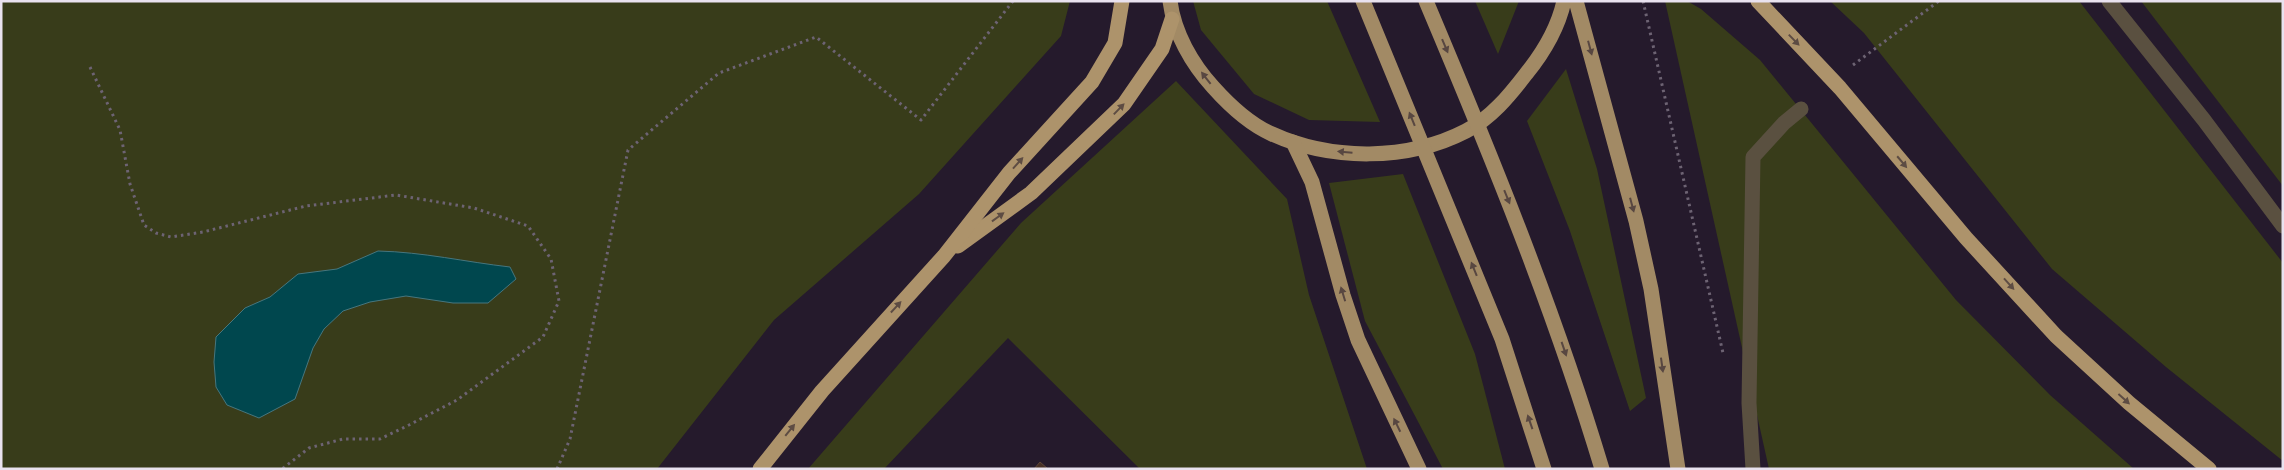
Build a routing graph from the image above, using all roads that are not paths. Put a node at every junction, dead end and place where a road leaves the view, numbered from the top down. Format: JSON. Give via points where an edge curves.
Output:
{"nodes":[{"id":1,"x":1122,"y":1,"type":"edge"},
{"id":2,"x":1170,"y":1,"type":"edge"},
{"id":3,"x":1363,"y":1,"type":"edge"},
{"id":4,"x":1426,"y":1,"type":"edge"},
{"id":5,"x":1564,"y":1,"type":"edge"},
{"id":6,"x":1576,"y":1,"type":"edge"},
{"id":7,"x":2109,"y":1,"type":"edge"},
{"id":8,"x":1758,"y":2,"type":"edge"},
{"id":9,"x":1172,"y":19,"type":"junction"},
{"id":10,"x":1801,"y":109,"type":"dead end"},
{"id":11,"x":1294,"y":142,"type":"junction"},
{"id":12,"x":2283,"y":226,"type":"edge"},
{"id":13,"x":944,"y":256,"type":"junction"},
{"id":14,"x":760,"y":469,"type":"edge"},
{"id":15,"x":1418,"y":469,"type":"edge"},
{"id":16,"x":1544,"y":469,"type":"edge"},
{"id":17,"x":1602,"y":469,"type":"edge"},
{"id":18,"x":1678,"y":469,"type":"edge"},
{"id":19,"x":1753,"y":469,"type":"edge"},
{"id":20,"x":2209,"y":469,"type":"edge"}],
"edges":[{"from":13,"to":1,"type":"highway","one_way":true,"via":[[1008,173],[1101,71],[1115,43]]},
{"from":2,"to":9,"type":"highway"},
{"from":16,"to":3,"type":"highway","one_way":true,"via":[[1502,339]]},
{"from":4,"to":17,"type":"highway","one_way":true,"via":[[1525,242]]},
{"from":5,"to":11,"type":"highway","one_way":true,"via":[[1554,31],[1539,58],[1498,108],[1467,131],[1440,143],[1377,154],[1328,151]]},
{"from":6,"to":18,"type":"highway","one_way":true,"via":[[1634,212],[1651,288]]},
{"from":7,"to":12,"type":"lane"},
{"from":8,"to":20,"type":"highway","one_way":true,"via":[[1840,88],[1966,238],[2056,336],[2129,403]]},
{"from":11,"to":9,"type":"highway","one_way":true,"via":[[1250,121],[1225,100],[1205,78]]},
{"from":13,"to":9,"type":"highway","one_way":true,"via":[[1031,194],[1124,104],[1162,49]]},
{"from":10,"to":19,"type":"lane","via":[[1753,157],[1749,403]]},
{"from":15,"to":11,"type":"highway","one_way":true,"via":[[1358,340],[1315,191]]},
{"from":14,"to":13,"type":"highway","one_way":true,"via":[[822,391]]}]}
